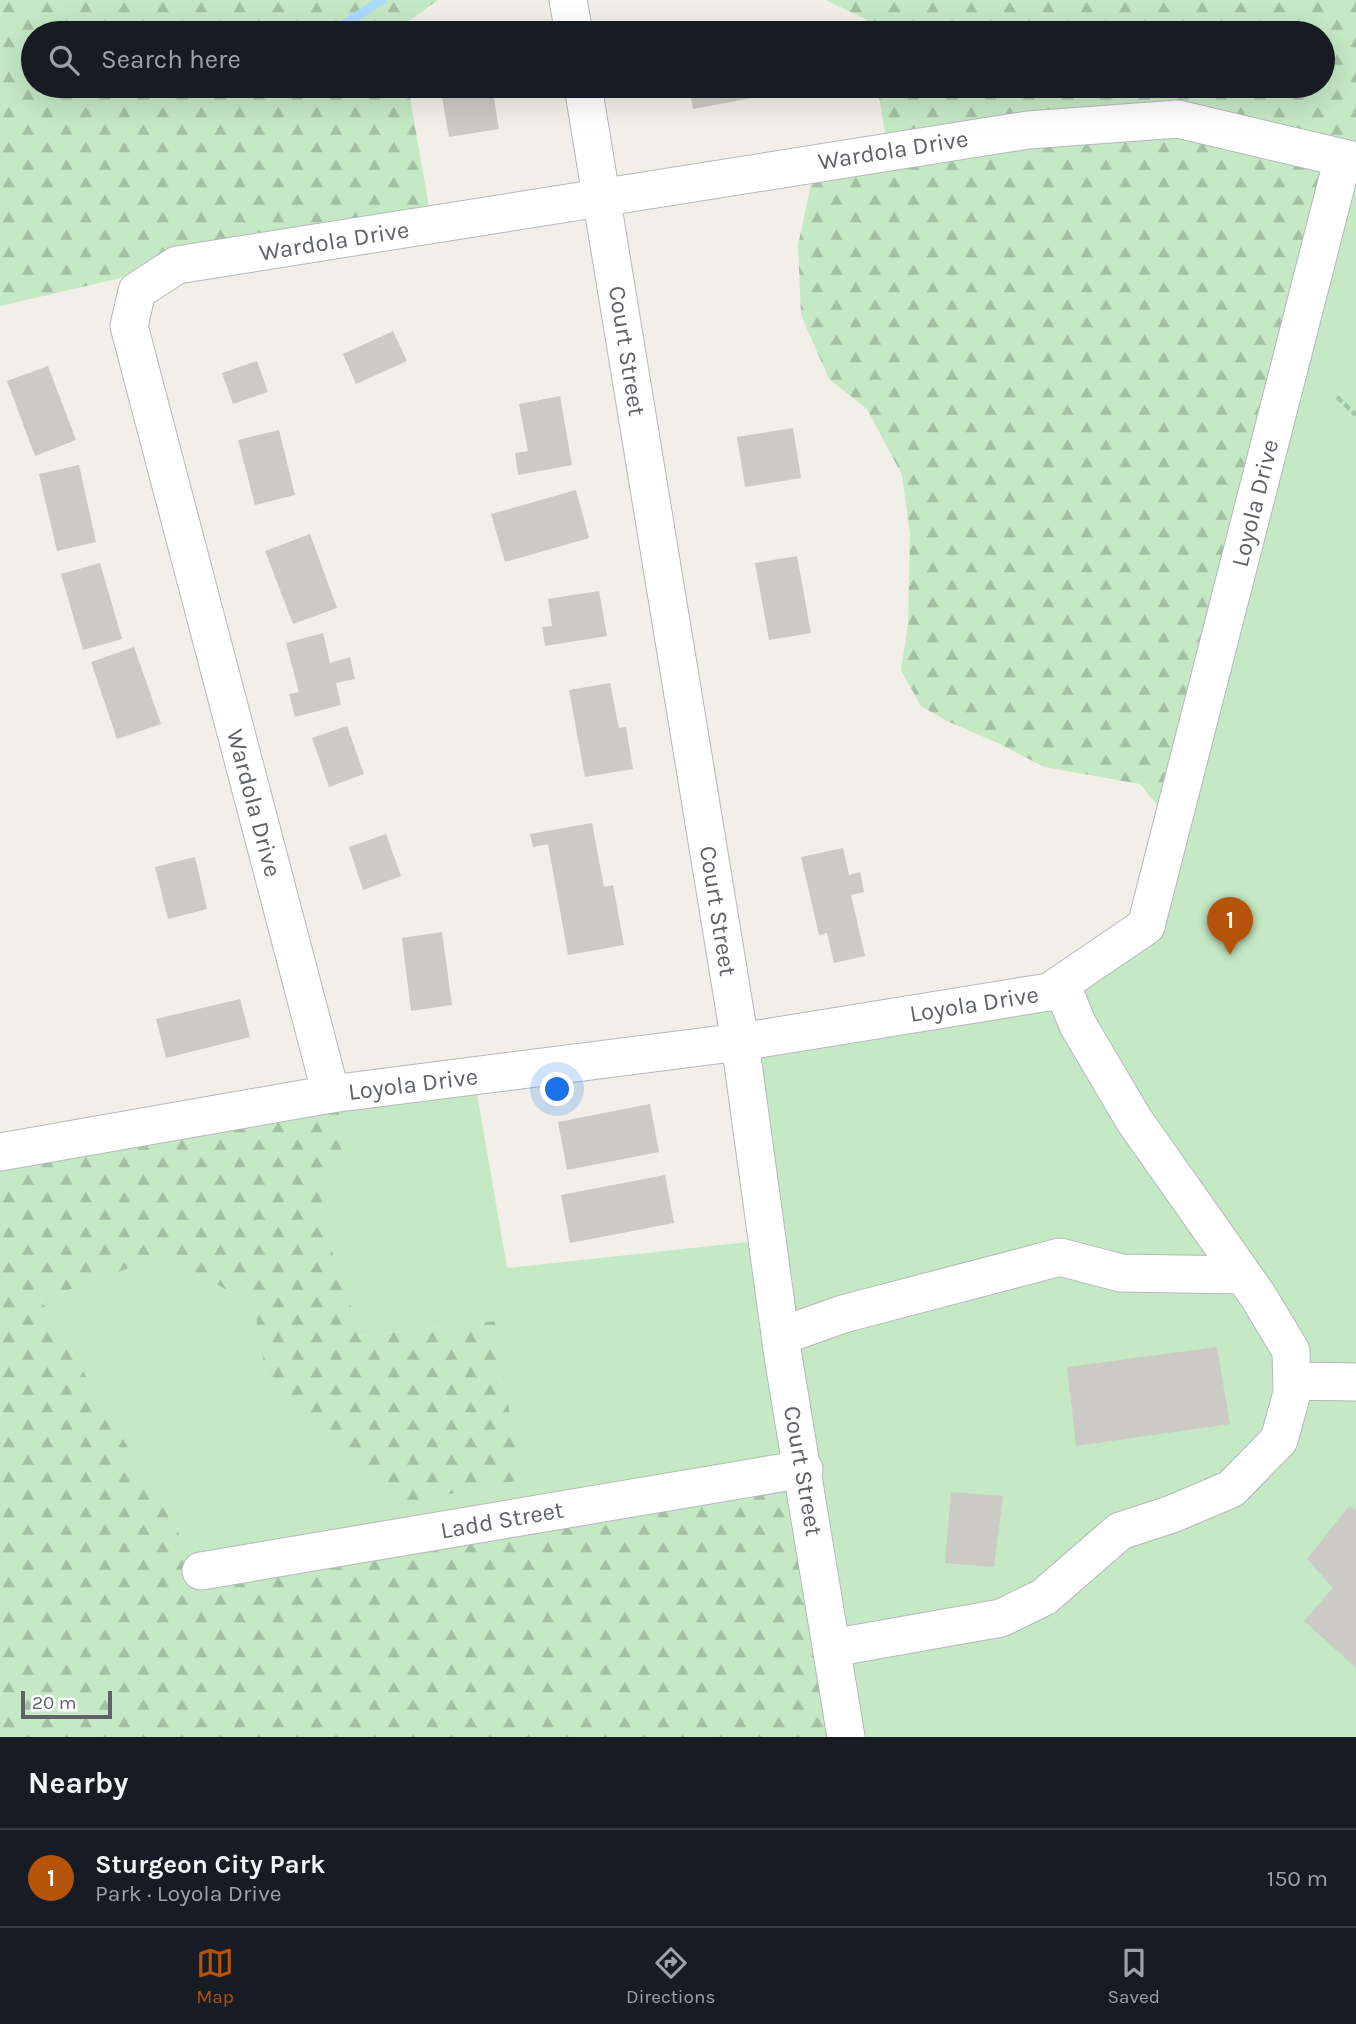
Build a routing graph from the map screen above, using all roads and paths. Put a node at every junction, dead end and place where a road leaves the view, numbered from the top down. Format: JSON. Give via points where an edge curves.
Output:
{"nodes":[{"id":1,"x":568,"y":0,"type":"edge"},
{"id":2,"x":572,"y":21,"type":"edge"},
{"id":3,"x":585,"y":98,"type":"edge"},
{"id":4,"x":1350,"y":160,"type":"edge"},
{"id":5,"x":602,"y":199,"type":"junction"},
{"id":6,"x":1338,"y":397,"type":"dead end"},
{"id":7,"x":1356,"y":415,"type":"edge"},
{"id":8,"x":1061,"y":984,"type":"junction"},
{"id":9,"x":740,"y":1042,"type":"junction"},
{"id":10,"x":331,"y":1094,"type":"junction"},
{"id":11,"x":0,"y":1152,"type":"edge"},
{"id":12,"x":1242,"y":1275,"type":"junction"},
{"id":13,"x":781,"y":1336,"type":"junction"},
{"id":14,"x":1292,"y":1381,"type":"junction"},
{"id":15,"x":1356,"y":1382,"type":"edge"},
{"id":16,"x":804,"y":1469,"type":"junction"},
{"id":17,"x":201,"y":1571,"type":"dead end"},
{"id":18,"x":832,"y":1648,"type":"junction"},
{"id":19,"x":846,"y":1737,"type":"edge"}],
"edges":[{"from":1,"to":2,"type":"street"},
{"from":3,"to":5,"type":"street","name":"Court Street"},
{"from":4,"to":5,"type":"street","name":"Wardola Drive","via":[[1178,119],[1028,130]]},
{"from":4,"to":8,"type":"street","name":"Loyola Drive","via":[[1146,926]]},
{"from":5,"to":9,"type":"street","name":"Court Street"},
{"from":5,"to":10,"type":"street","name":"Wardola Drive","via":[[177,265],[137,290],[129,326]]},
{"from":6,"to":7,"type":"path"},
{"from":8,"to":9,"type":"street","name":"Loyola Drive","via":[[1049,992]]},
{"from":8,"to":12,"type":"street","via":[[1078,1025],[1134,1119]]},
{"from":9,"to":10,"type":"street","name":"Loyola Drive"},
{"from":9,"to":13,"type":"street","name":"Court Street"},
{"from":10,"to":11,"type":"street","name":"Loyola Drive"},
{"from":12,"to":13,"type":"street","via":[[1121,1273],[1060,1257],[843,1314]]},
{"from":12,"to":14,"type":"street","via":[[1292,1351]]},
{"from":13,"to":16,"type":"street","name":"Court Street"},
{"from":14,"to":15,"type":"street"},
{"from":14,"to":18,"type":"street","via":[[1279,1440],[1231,1489],[1120,1531],[1044,1597],[1001,1618]]},
{"from":16,"to":17,"type":"street","name":"Ladd Street"},
{"from":16,"to":18,"type":"street","name":"Court Street"},
{"from":18,"to":19,"type":"street","name":"Court Street"}]}
